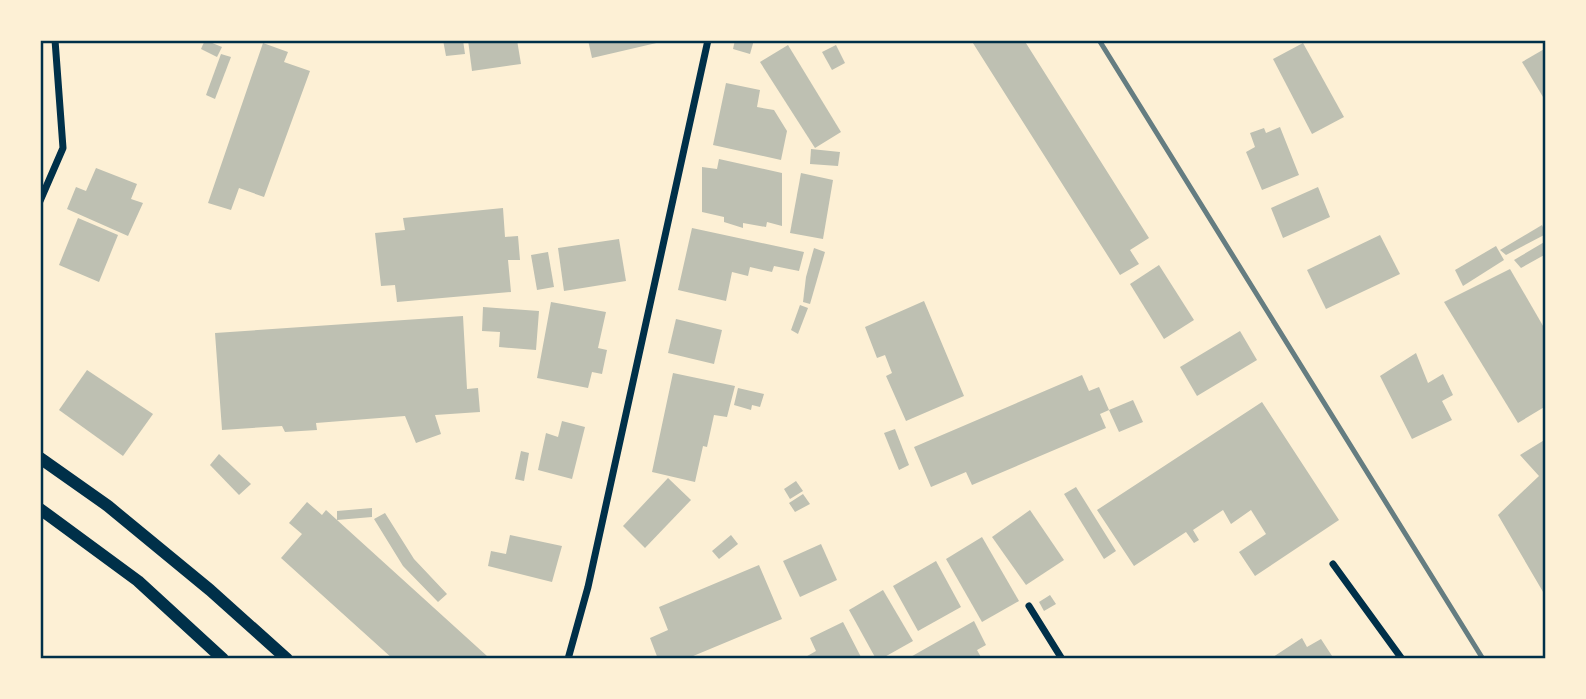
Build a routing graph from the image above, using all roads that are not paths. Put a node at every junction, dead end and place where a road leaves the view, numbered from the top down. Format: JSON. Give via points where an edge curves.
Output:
{"nodes":[{"id":1,"x":55,"y":40,"type":"edge"},
{"id":2,"x":708,"y":40,"type":"edge"},
{"id":3,"x":40,"y":201,"type":"edge"},
{"id":4,"x":40,"y":458,"type":"edge"},
{"id":5,"x":40,"y":509,"type":"edge"},
{"id":6,"x":1333,"y":564,"type":"dead end"},
{"id":7,"x":1029,"y":607,"type":"dead end"},
{"id":8,"x":223,"y":659,"type":"edge"},
{"id":9,"x":287,"y":659,"type":"edge"},
{"id":10,"x":568,"y":659,"type":"edge"},
{"id":11,"x":1062,"y":659,"type":"edge"},
{"id":12,"x":1402,"y":659,"type":"edge"}],
"edges":[{"from":1,"to":3,"type":"street","via":[[63,148]]},
{"from":2,"to":10,"type":"street","via":[[588,587]]},
{"from":4,"to":9,"type":"street","via":[[108,506]]},
{"from":5,"to":8,"type":"street","via":[[138,581]]},
{"from":6,"to":12,"type":"street"},
{"from":7,"to":11,"type":"street"}]}
